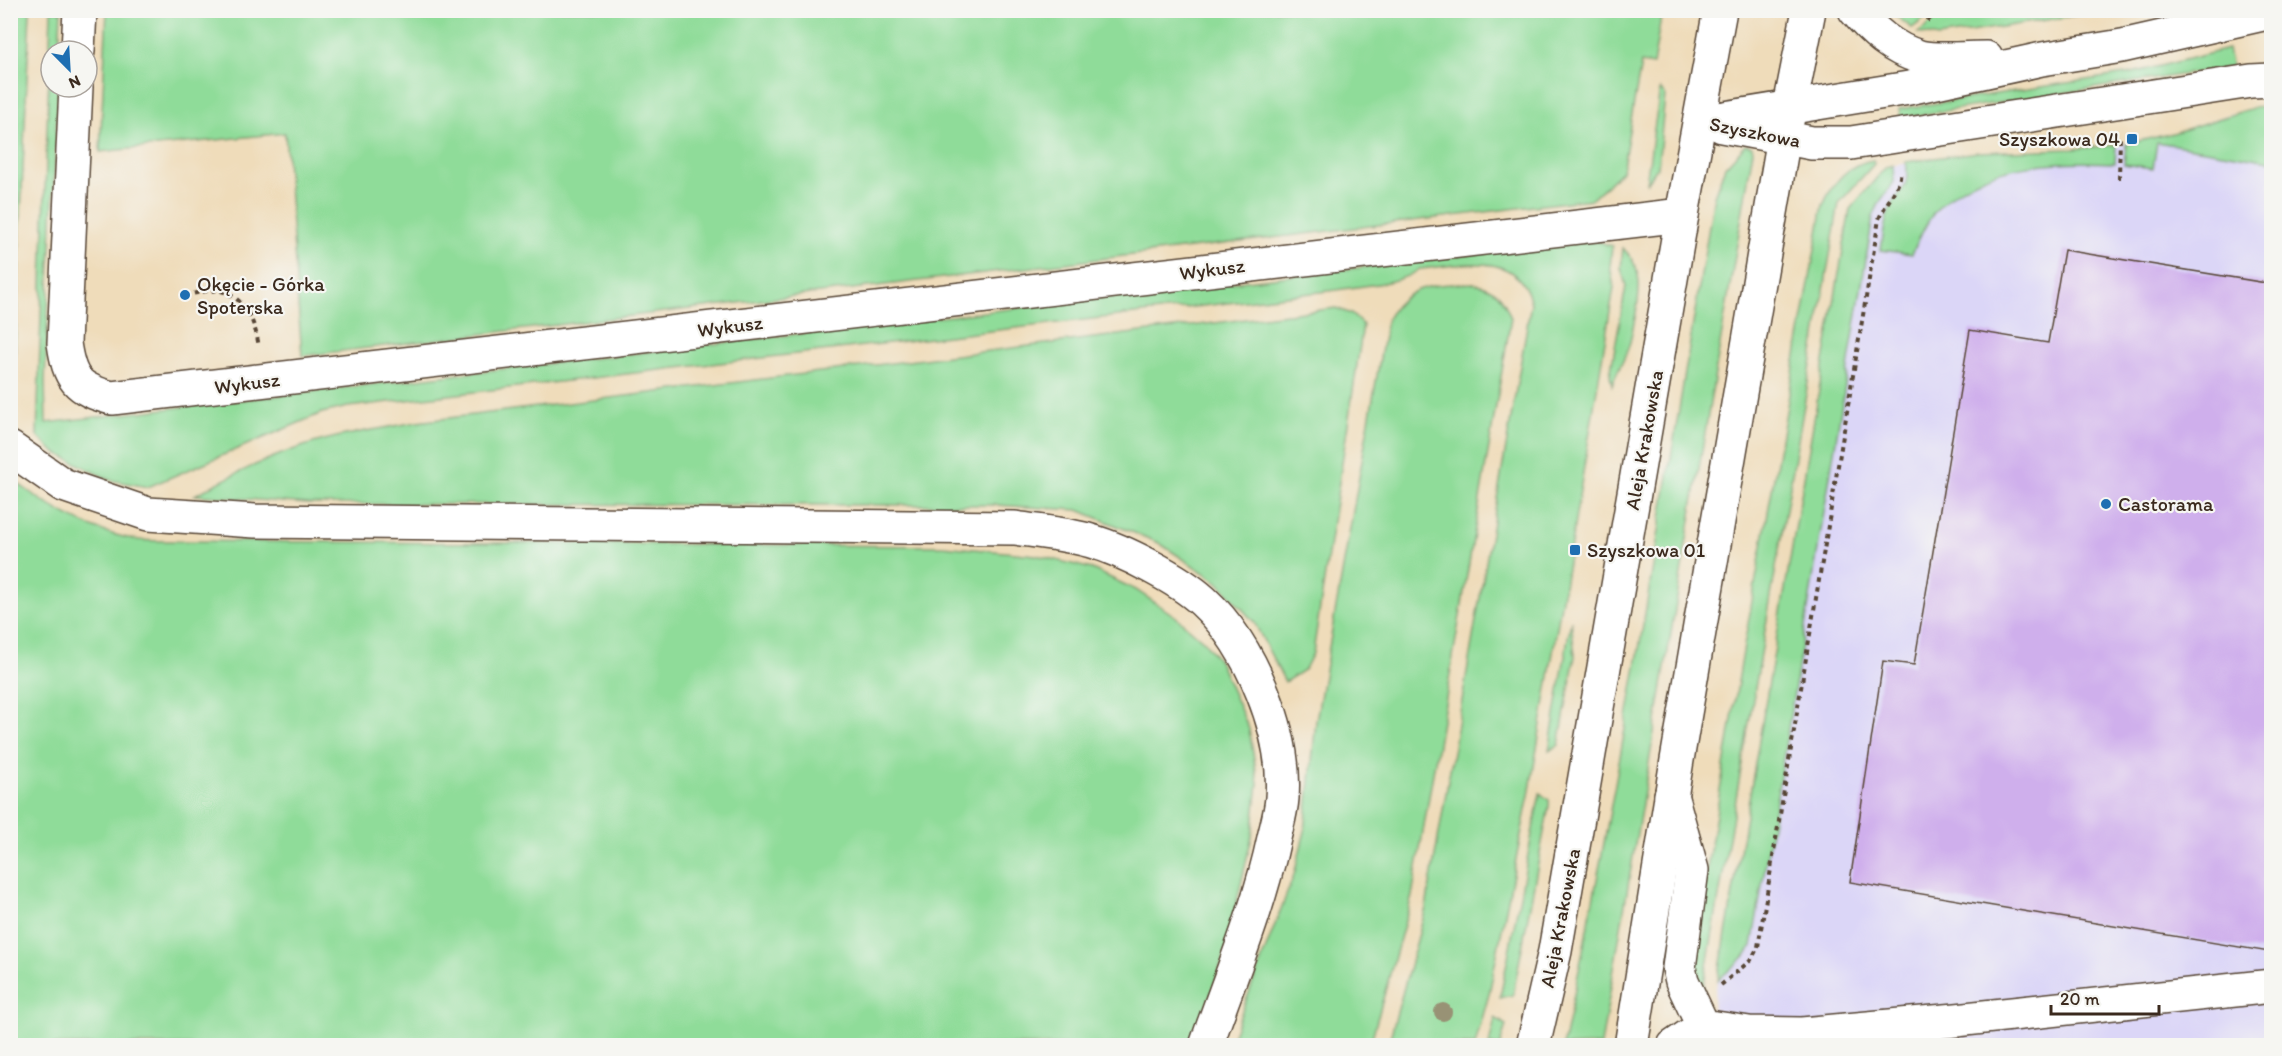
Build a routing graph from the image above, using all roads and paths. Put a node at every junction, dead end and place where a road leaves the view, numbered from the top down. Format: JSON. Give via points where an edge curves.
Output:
{"nodes":[{"id":1,"x":80,"y":10,"type":"edge"},
{"id":2,"x":1720,"y":10,"type":"edge"},
{"id":3,"x":1809,"y":10,"type":"edge"},
{"id":4,"x":1855,"y":10,"type":"edge"},
{"id":5,"x":2271,"y":12,"type":"edge"},
{"id":6,"x":79,"y":39,"type":"edge"},
{"id":7,"x":2042,"y":59,"type":"junction"},
{"id":8,"x":2271,"y":80,"type":"edge"},
{"id":9,"x":75,"y":99,"type":"edge"},
{"id":10,"x":1700,"y":122,"type":"junction"},
{"id":11,"x":1787,"y":122,"type":"junction"},
{"id":12,"x":2120,"y":136,"type":"dead end"},
{"id":13,"x":1899,"y":166,"type":"dead end"},
{"id":14,"x":2119,"y":179,"type":"dead end"},
{"id":15,"x":1682,"y":215,"type":"junction"},
{"id":16,"x":186,"y":295,"type":"dead end"},
{"id":17,"x":262,"y":381,"type":"junction"},
{"id":18,"x":10,"y":448,"type":"edge"},
{"id":19,"x":1671,"y":795,"type":"junction"},
{"id":20,"x":1719,"y":986,"type":"dead end"},
{"id":21,"x":2271,"y":986,"type":"edge"},
{"id":22,"x":1703,"y":1026,"type":"junction"},
{"id":23,"x":1958,"y":1033,"type":"edge"},
{"id":24,"x":1206,"y":1046,"type":"edge"},
{"id":25,"x":1533,"y":1046,"type":"edge"},
{"id":26,"x":1631,"y":1046,"type":"edge"},
{"id":27,"x":1674,"y":1046,"type":"edge"}],
"edges":[{"from":1,"to":6,"type":"street"},
{"from":2,"to":10,"type":"street","name":"Aleja Krakowska"},
{"from":3,"to":11,"type":"street"},
{"from":4,"to":7,"type":"street","via":[[1892,45],[1921,57]]},
{"from":5,"to":7,"type":"street","name":"Szyszkowa","via":[[2122,46]]},
{"from":7,"to":11,"type":"street","name":"Szyszkowa","via":[[1909,88]]},
{"from":8,"to":11,"type":"street","name":"Szyszkowa","via":[[1851,143],[1812,143]]},
{"from":9,"to":17,"type":"street","name":"Wykusz","via":[[64,343],[69,371],[79,384],[112,398]]},
{"from":10,"to":11,"type":"street","name":"Szyszkowa"},
{"from":10,"to":15,"type":"street","name":"Aleja Krakowska"},
{"from":11,"to":19,"type":"street"},
{"from":12,"to":14,"type":"path"},
{"from":13,"to":20,"type":"path","via":[[1899,184],[1879,219],[1758,947],[1751,960]]},
{"from":15,"to":17,"type":"street","name":"Wykusz"},
{"from":15,"to":25,"type":"street","name":"Aleja Krakowska","via":[[1555,951]]},
{"from":16,"to":17,"type":"path","via":[[219,291],[241,301],[258,339]]},
{"from":18,"to":24,"type":"street","via":[[63,485],[148,514],[255,521],[1015,528],[1092,541],[1131,557],[1203,601],[1228,631],[1250,665],[1271,712],[1280,752],[1282,798],[1267,872]]},
{"from":19,"to":22,"type":"street","via":[[1692,870],[1679,968]]},
{"from":19,"to":26,"type":"street"},
{"from":21,"to":23,"type":"street"},
{"from":22,"to":23,"type":"street","via":[[1749,1033]]},
{"from":22,"to":27,"type":"street"}]}
